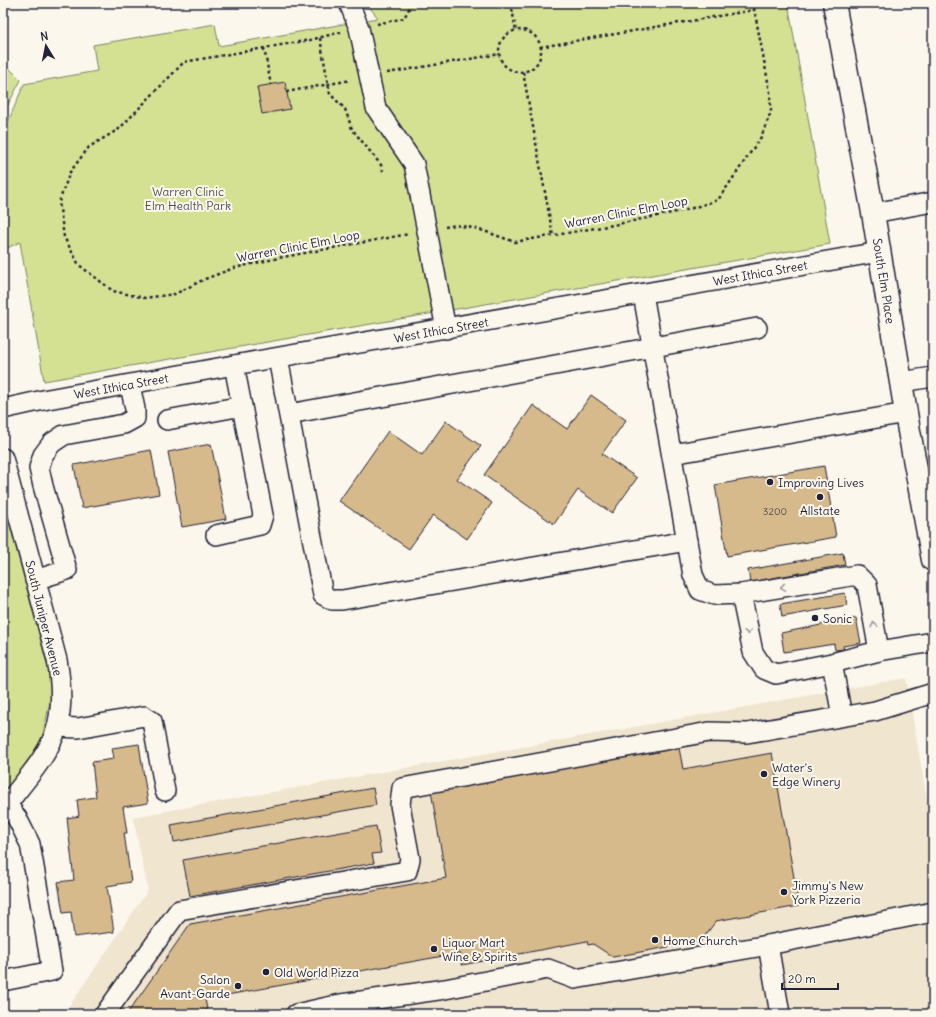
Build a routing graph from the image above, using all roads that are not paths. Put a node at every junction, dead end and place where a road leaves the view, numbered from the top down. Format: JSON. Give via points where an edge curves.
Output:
{"nodes":[{"id":1,"x":349,"y":3,"type":"edge"},
{"id":2,"x":834,"y":3,"type":"edge"},
{"id":3,"x":933,"y":202,"type":"edge"},
{"id":4,"x":873,"y":213,"type":"junction"},
{"id":5,"x":878,"y":252,"type":"junction"},
{"id":6,"x":643,"y":294,"type":"junction"},
{"id":7,"x":757,"y":328,"type":"dead end"},
{"id":8,"x":446,"y":329,"type":"junction"},
{"id":9,"x":653,"y":348,"type":"junction"},
{"id":10,"x":278,"y":358,"type":"junction"},
{"id":11,"x":234,"y":366,"type":"junction"},
{"id":12,"x":933,"y":377,"type":"edge"},
{"id":13,"x":901,"y":382,"type":"junction"},
{"id":14,"x":130,"y":385,"type":"junction"},
{"id":15,"x":242,"y":406,"type":"junction"},
{"id":16,"x":3,"y":409,"type":"edge"},
{"id":17,"x":906,"y":413,"type":"junction"},
{"id":18,"x":289,"y":414,"type":"junction"},
{"id":19,"x":167,"y":420,"type":"dead end"},
{"id":20,"x":672,"y":454,"type":"junction"},
{"id":21,"x":3,"y":458,"type":"edge"},
{"id":22,"x":216,"y":535,"type":"dead end"},
{"id":23,"x":687,"y":541,"type":"junction"},
{"id":24,"x":933,"y":560,"type":"edge"},
{"id":25,"x":35,"y":580,"type":"junction"},
{"id":26,"x":741,"y":594,"type":"junction"},
{"id":27,"x":933,"y":642,"type":"edge"},
{"id":28,"x":879,"y":651,"type":"junction"},
{"id":29,"x":832,"y":663,"type":"junction"},
{"id":30,"x":933,"y":693,"type":"edge"},
{"id":31,"x":842,"y":716,"type":"junction"},
{"id":32,"x":58,"y":727,"type":"junction"},
{"id":33,"x":165,"y":792,"type":"dead end"},
{"id":34,"x":5,"y":808,"type":"edge"},
{"id":35,"x":933,"y":912,"type":"edge"},
{"id":36,"x":768,"y":945,"type":"junction"},
{"id":37,"x":3,"y":981,"type":"edge"},
{"id":38,"x":105,"y":1014,"type":"edge"},
{"id":39,"x":296,"y":1014,"type":"edge"},
{"id":40,"x":780,"y":1014,"type":"edge"}],
"edges":[{"from":1,"to":8,"type":"street","via":[[360,28],[376,108],[414,164]]},
{"from":2,"to":4,"type":"main road","name":"South Elm Place"},
{"from":3,"to":4,"type":"street"},
{"from":4,"to":5,"type":"main road","name":"South Elm Place"},
{"from":5,"to":6,"type":"street","name":"West Ithica Street"},
{"from":5,"to":13,"type":"main road","name":"South Elm Place"},
{"from":6,"to":8,"type":"street","name":"West Ithica Street"},
{"from":6,"to":9,"type":"street"},
{"from":7,"to":9,"type":"street"},
{"from":8,"to":10,"type":"street","name":"West Ithica Street"},
{"from":9,"to":18,"type":"street"},
{"from":9,"to":20,"type":"street"},
{"from":10,"to":11,"type":"street","name":"West Ithica Street"},
{"from":10,"to":18,"type":"street"},
{"from":11,"to":14,"type":"street","name":"West Ithica Street"},
{"from":11,"to":15,"type":"street"},
{"from":12,"to":13,"type":"street"},
{"from":13,"to":17,"type":"main road","name":"South Elm Place"},
{"from":14,"to":16,"type":"street","name":"West Ithica Street"},
{"from":14,"to":25,"type":"street","via":[[135,418],[124,424],[64,435],[52,443],[43,455],[40,468],[43,486],[67,570]]},
{"from":15,"to":19,"type":"street"},
{"from":15,"to":22,"type":"street","via":[[263,514],[260,525]]},
{"from":17,"to":20,"type":"street"},
{"from":17,"to":24,"type":"main road","name":"South Elm Place"},
{"from":18,"to":23,"type":"street","via":[[323,595],[332,600]]},
{"from":20,"to":23,"type":"street"},
{"from":21,"to":25,"type":"street","name":"South Juniper Avenue"},
{"from":23,"to":26,"type":"street","via":[[693,575],[700,590],[714,596]]},
{"from":25,"to":32,"type":"street","name":"South Juniper Avenue","via":[[61,683],[62,708]]},
{"from":28,"to":26,"type":"street","one_way":true,"via":[[867,586],[857,575]]},
{"from":26,"to":29,"type":"street","one_way":true,"via":[[752,652],[764,669],[776,674]]},
{"from":27,"to":28,"type":"street"},
{"from":28,"to":29,"type":"street"},
{"from":29,"to":31,"type":"street"},
{"from":30,"to":31,"type":"street","via":[[875,711]]},
{"from":31,"to":38,"type":"street","via":[[747,733],[708,732],[402,788],[400,805],[410,859],[407,871],[179,910]]},
{"from":32,"to":33,"type":"street","via":[[78,728],[144,716],[152,721]]},
{"from":32,"to":34,"type":"street","name":"South Juniper Avenue","via":[[50,747]]},
{"from":34,"to":37,"type":"street","via":[[17,818],[30,844],[52,971]]},
{"from":35,"to":36,"type":"street"},
{"from":36,"to":39,"type":"street","via":[[576,979],[548,969]]},
{"from":36,"to":40,"type":"street"}]}
